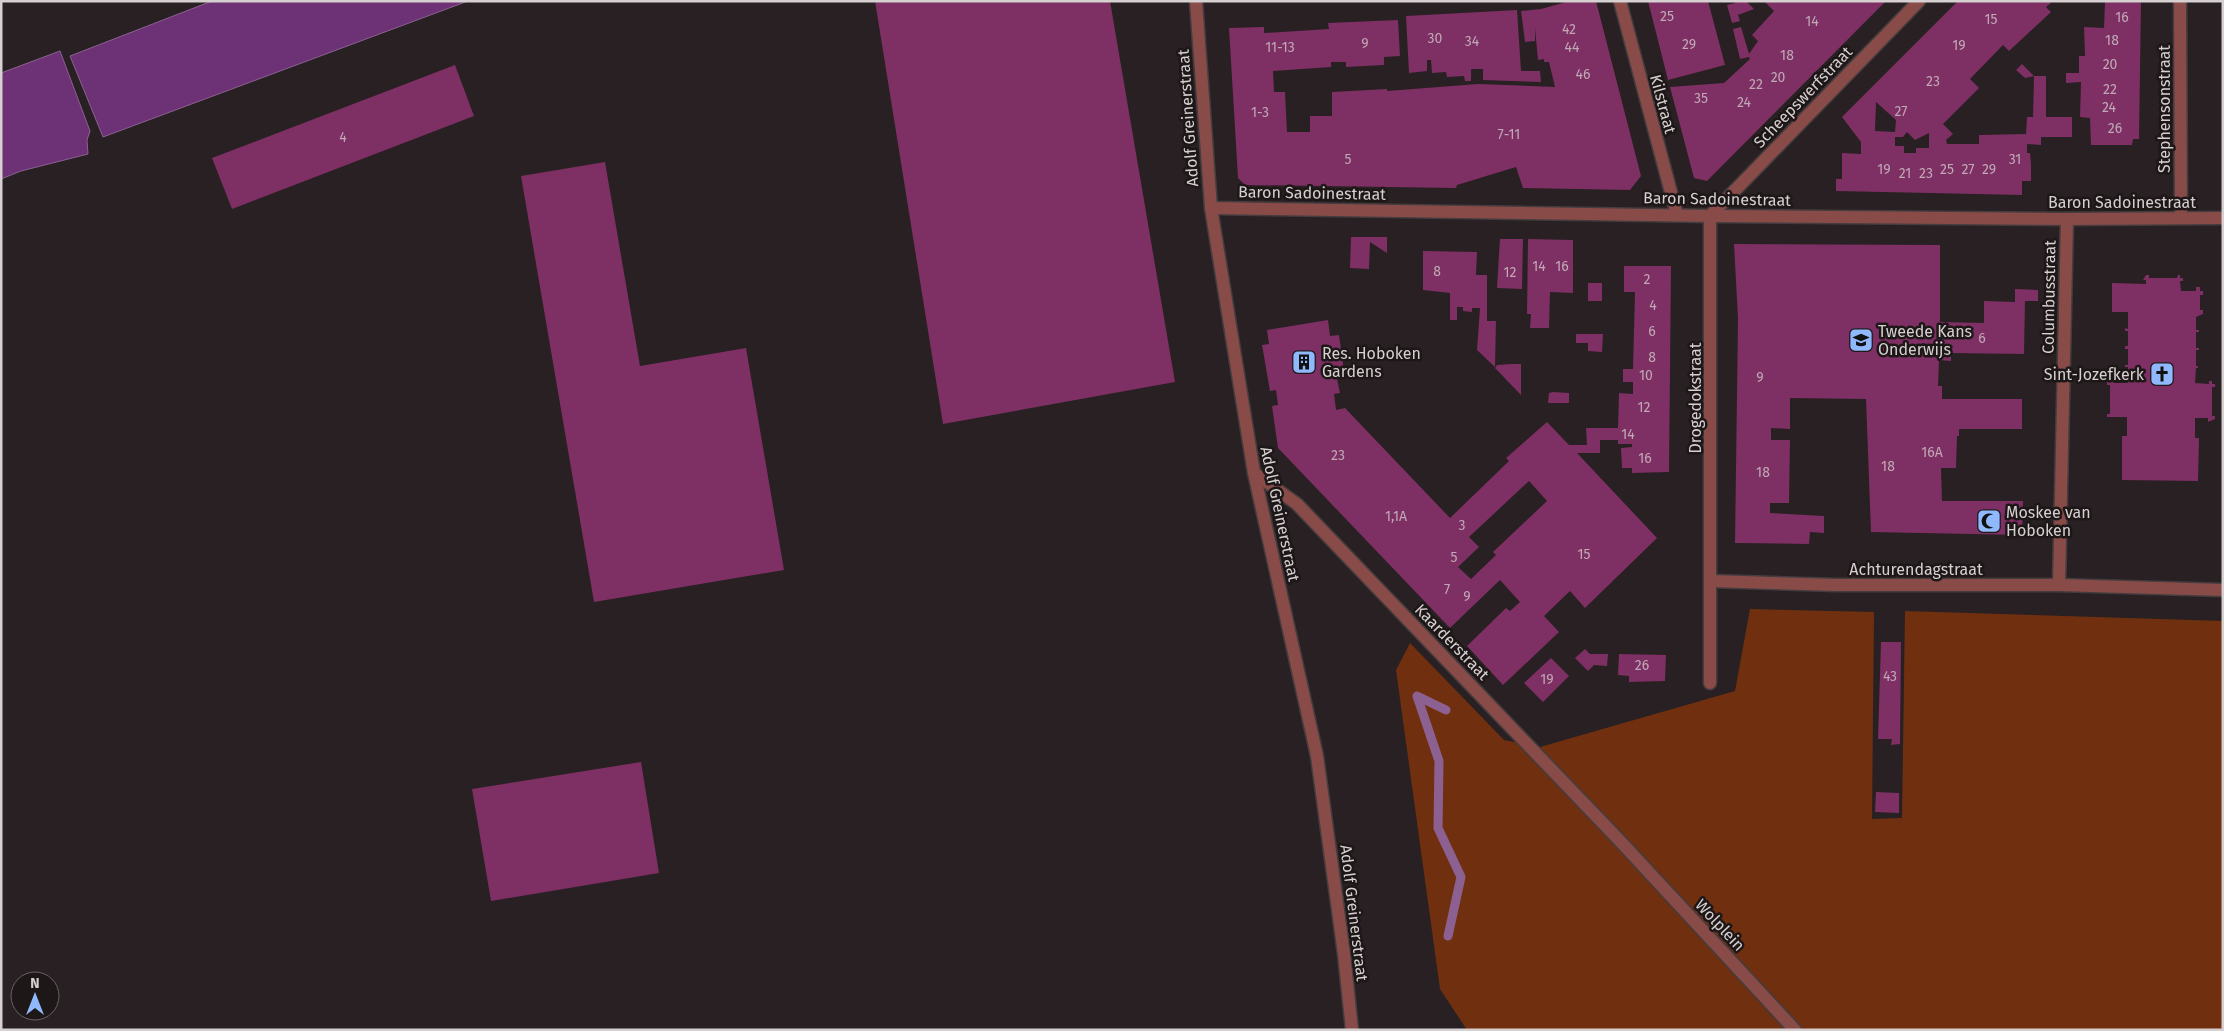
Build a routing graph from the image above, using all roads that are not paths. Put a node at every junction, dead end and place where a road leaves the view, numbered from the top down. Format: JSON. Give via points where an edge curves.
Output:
{"nodes":[{"id":1,"x":1196,"y":1,"type":"edge"},
{"id":2,"x":1620,"y":1,"type":"edge"},
{"id":3,"x":1919,"y":1,"type":"edge"},
{"id":4,"x":2180,"y":1,"type":"edge"},
{"id":5,"x":1211,"y":208,"type":"junction"},
{"id":6,"x":1677,"y":215,"type":"junction"},
{"id":7,"x":1710,"y":216,"type":"junction"},
{"id":8,"x":2180,"y":217,"type":"junction"},
{"id":9,"x":2223,"y":218,"type":"edge"},
{"id":10,"x":2067,"y":219,"type":"junction"},
{"id":11,"x":1254,"y":473,"type":"junction"},
{"id":12,"x":1712,"y":581,"type":"junction"},
{"id":13,"x":2059,"y":586,"type":"junction"},
{"id":14,"x":2223,"y":590,"type":"edge"},
{"id":15,"x":1710,"y":682,"type":"dead end"},
{"id":16,"x":1621,"y":842,"type":"joint"},
{"id":17,"x":1352,"y":1030,"type":"edge"},
{"id":18,"x":1795,"y":1030,"type":"edge"}],
"edges":[{"from":1,"to":5,"type":"street","name":"Adolf Greinerstraat"},
{"from":2,"to":6,"type":"street","name":"Kilstraat"},
{"from":3,"to":7,"type":"street","name":"Scheepswerfstraat"},
{"from":4,"to":8,"type":"street","name":"Stephensonstraat"},
{"from":5,"to":6,"type":"street","name":"Baron Sadoinestraat"},
{"from":5,"to":11,"type":"street","name":"Adolf Greinerstraat"},
{"from":6,"to":7,"type":"street","name":"Baron Sadoinestraat"},
{"from":7,"to":10,"type":"street","name":"Baron Sadoinestraat"},
{"from":7,"to":12,"type":"street","name":"Drogedokstraat"},
{"from":8,"to":9,"type":"street","name":"Baron Sadoinestraat"},
{"from":8,"to":10,"type":"street","name":"Baron Sadoinestraat"},
{"from":10,"to":13,"type":"street","name":"Columbusstraat"},
{"from":11,"to":16,"type":"street","name":"Kaarderstraat","via":[[1296,504]]},
{"from":11,"to":17,"type":"street","name":"Adolf Greinerstraat","via":[[1317,756]]},
{"from":12,"to":13,"type":"street","name":"Achturendagstraat"},
{"from":12,"to":15,"type":"street"},
{"from":13,"to":14,"type":"street","name":"Achturendagstraat"},
{"from":16,"to":18,"type":"street","name":"Wolplein"}]}
